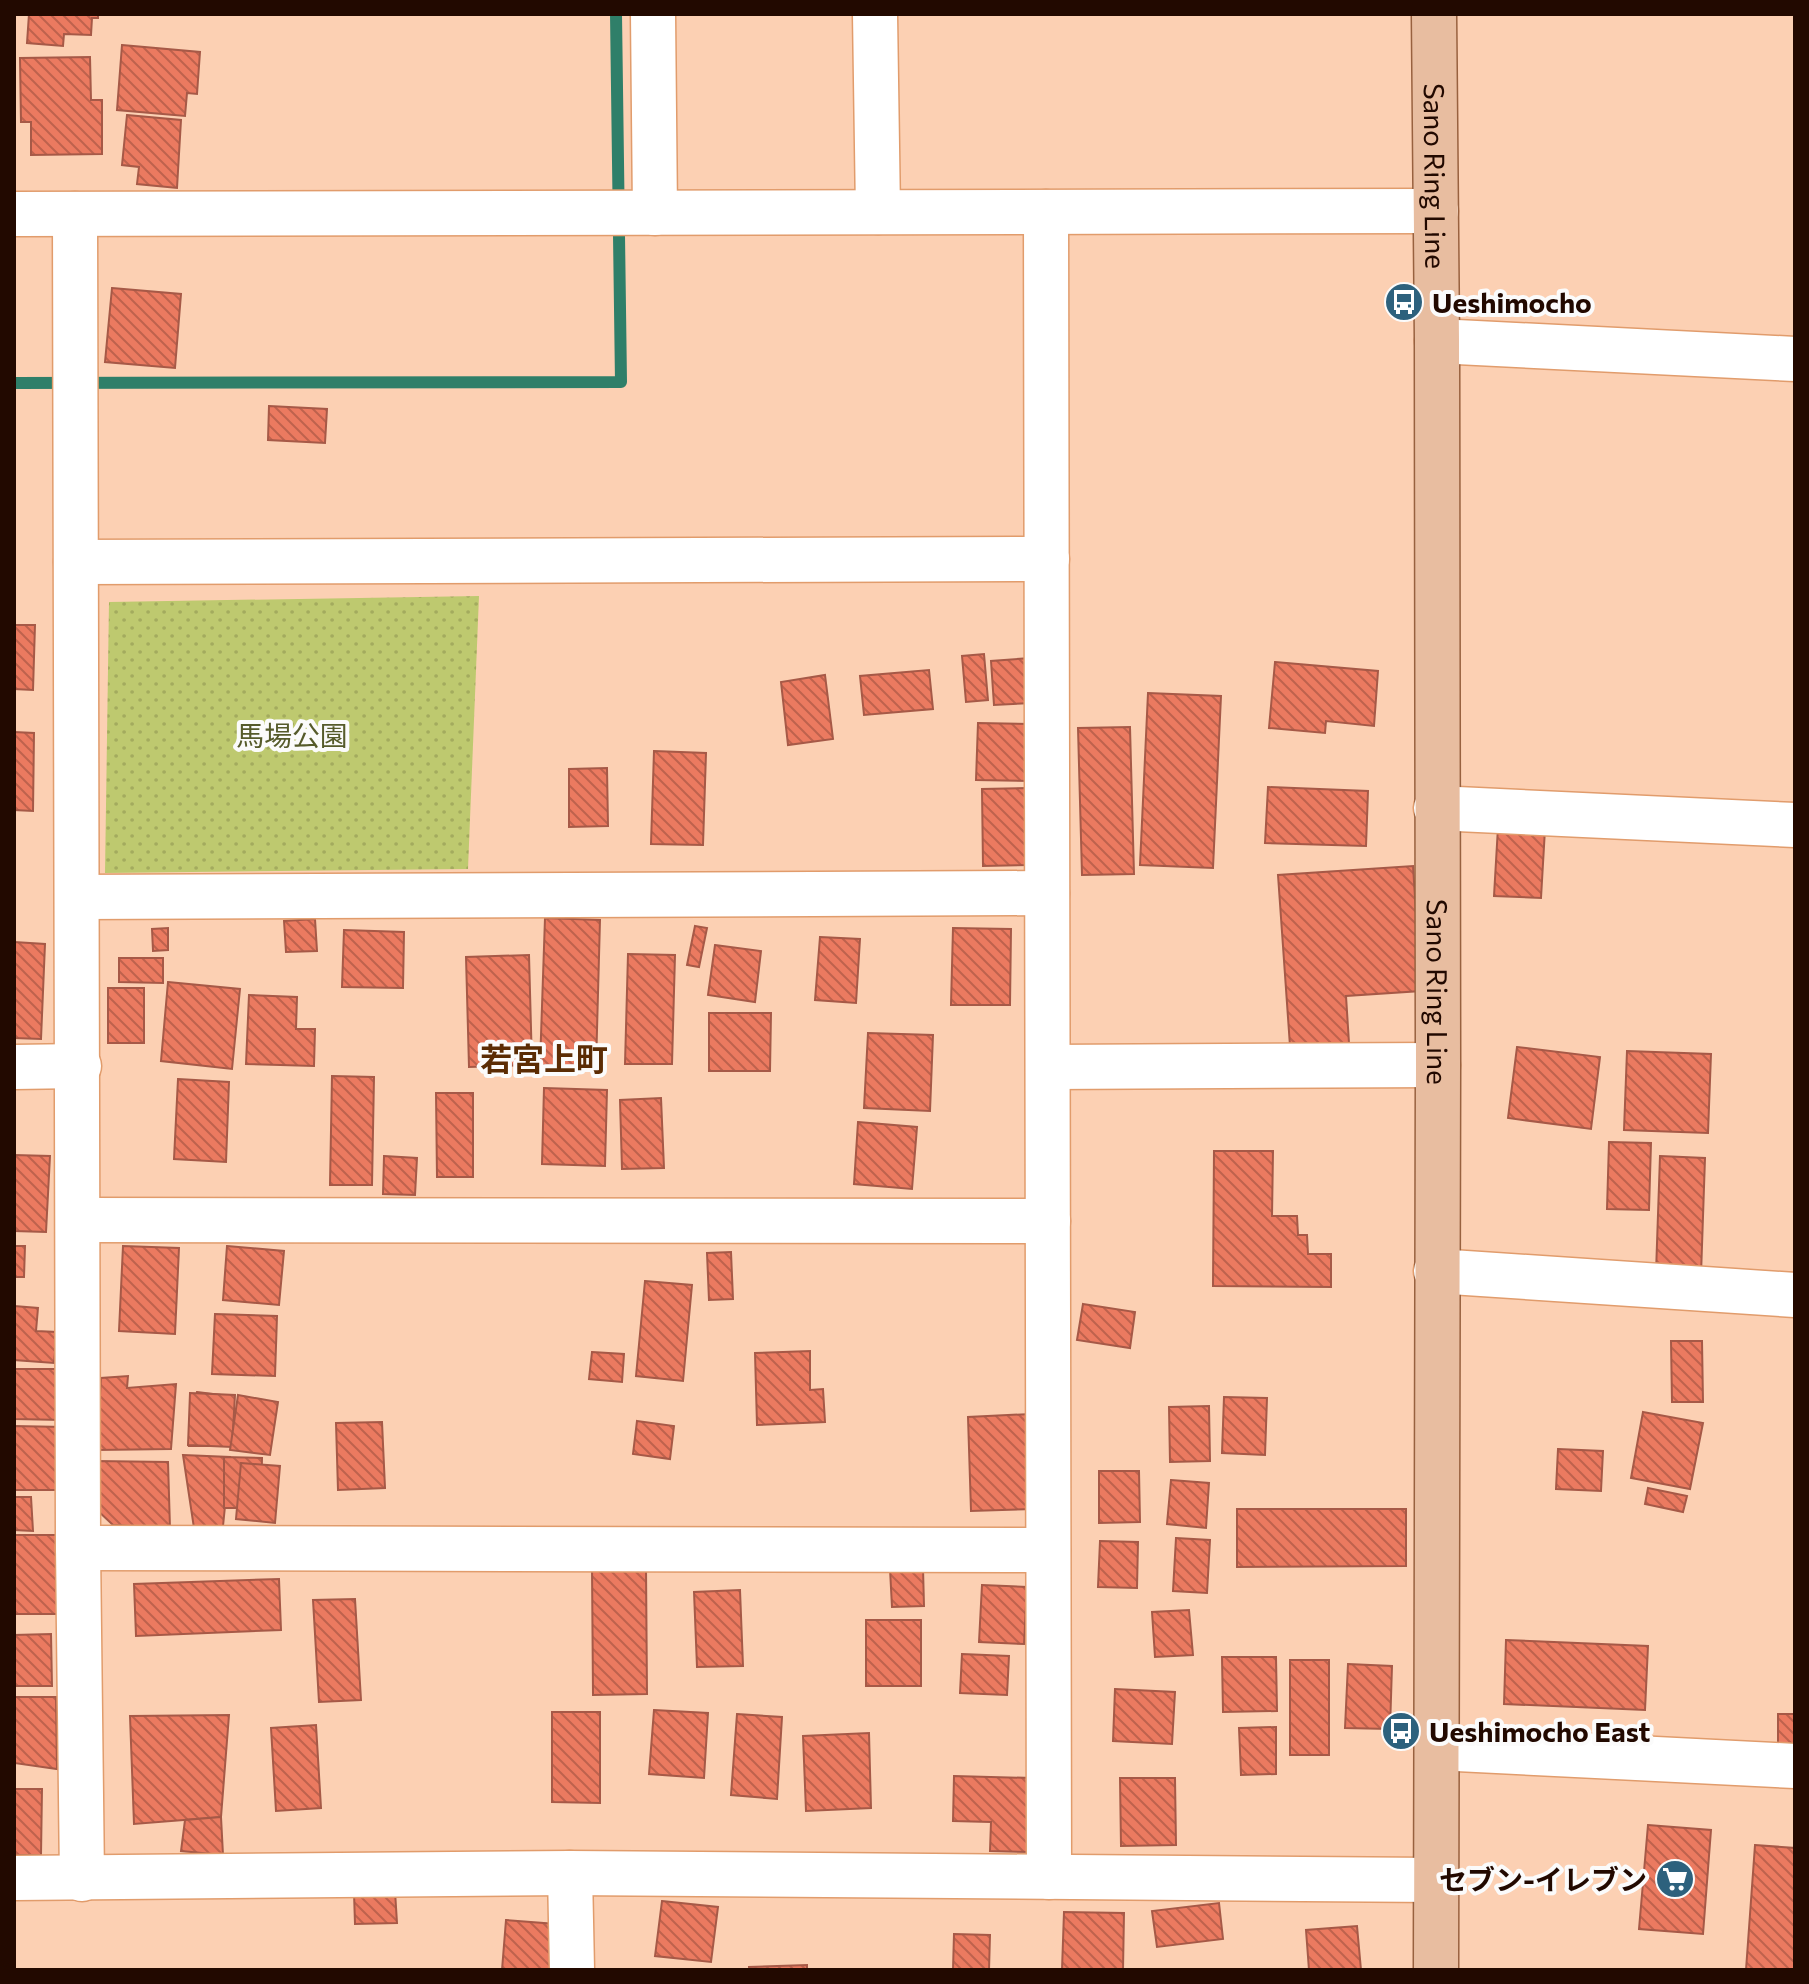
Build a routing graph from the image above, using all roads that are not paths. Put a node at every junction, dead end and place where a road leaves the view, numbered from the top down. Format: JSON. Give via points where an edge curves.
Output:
{"nodes":[{"id":1,"x":653,"y":14,"type":"edge"},
{"id":2,"x":875,"y":14,"type":"edge"},
{"id":3,"x":1434,"y":14,"type":"edge"},
{"id":4,"x":1436,"y":211,"type":"junction"},
{"id":5,"x":878,"y":212,"type":"junction"},
{"id":6,"x":1046,"y":212,"type":"junction"},
{"id":7,"x":655,"y":213,"type":"junction"},
{"id":8,"x":14,"y":214,"type":"edge"},
{"id":9,"x":75,"y":214,"type":"junction"},
{"id":10,"x":1437,"y":341,"type":"junction"},
{"id":11,"x":1795,"y":359,"type":"edge"},
{"id":12,"x":1047,"y":559,"type":"junction"},
{"id":13,"x":76,"y":562,"type":"junction"},
{"id":14,"x":1436,"y":808,"type":"junction"},
{"id":15,"x":1795,"y":825,"type":"edge"},
{"id":16,"x":1047,"y":893,"type":"junction"},
{"id":17,"x":78,"y":897,"type":"junction"},
{"id":18,"x":1438,"y":1065,"type":"junction"},
{"id":19,"x":79,"y":1066,"type":"junction"},
{"id":20,"x":14,"y":1067,"type":"edge"},
{"id":21,"x":1049,"y":1067,"type":"junction"},
{"id":22,"x":79,"y":1220,"type":"junction"},
{"id":23,"x":1048,"y":1221,"type":"junction"},
{"id":24,"x":1436,"y":1271,"type":"junction"},
{"id":25,"x":1795,"y":1295,"type":"edge"},
{"id":26,"x":78,"y":1548,"type":"junction"},
{"id":27,"x":1048,"y":1550,"type":"junction"},
{"id":28,"x":1437,"y":1748,"type":"junction"},
{"id":29,"x":1795,"y":1766,"type":"edge"},
{"id":30,"x":570,"y":1873,"type":"junction"},
{"id":31,"x":1049,"y":1877,"type":"junction"},
{"id":32,"x":14,"y":1878,"type":"edge"},
{"id":33,"x":82,"y":1879,"type":"junction"},
{"id":34,"x":1435,"y":1880,"type":"junction"},
{"id":35,"x":572,"y":1970,"type":"edge"},
{"id":36,"x":1436,"y":1970,"type":"edge"}],
"edges":[{"from":1,"to":7,"type":"street"},
{"from":2,"to":5,"type":"street"},
{"from":3,"to":4,"type":"main road","name":"Sano Ring Line"},
{"from":4,"to":6,"type":"street"},
{"from":4,"to":10,"type":"main road","name":"Sano Ring Line"},
{"from":5,"to":6,"type":"street"},
{"from":5,"to":7,"type":"street"},
{"from":6,"to":12,"type":"street"},
{"from":7,"to":9,"type":"street"},
{"from":8,"to":9,"type":"street"},
{"from":9,"to":13,"type":"street"},
{"from":10,"to":11,"type":"street"},
{"from":10,"to":14,"type":"main road","name":"Sano Ring Line"},
{"from":12,"to":13,"type":"street"},
{"from":12,"to":16,"type":"street"},
{"from":13,"to":17,"type":"street"},
{"from":14,"to":15,"type":"street"},
{"from":14,"to":18,"type":"main road","name":"Sano Ring Line"},
{"from":16,"to":17,"type":"street"},
{"from":16,"to":21,"type":"street"},
{"from":17,"to":19,"type":"street"},
{"from":18,"to":21,"type":"street"},
{"from":18,"to":24,"type":"main road","name":"Sano Ring Line"},
{"from":19,"to":20,"type":"street"},
{"from":19,"to":22,"type":"street"},
{"from":21,"to":23,"type":"street"},
{"from":22,"to":23,"type":"street"},
{"from":22,"to":26,"type":"street"},
{"from":23,"to":27,"type":"street"},
{"from":24,"to":25,"type":"street"},
{"from":24,"to":28,"type":"main road","name":"Sano Ring Line"},
{"from":26,"to":27,"type":"street"},
{"from":26,"to":33,"type":"street"},
{"from":27,"to":31,"type":"street"},
{"from":28,"to":29,"type":"street"},
{"from":28,"to":34,"type":"main road","name":"Sano Ring Line"},
{"from":30,"to":31,"type":"street"},
{"from":30,"to":33,"type":"street"},
{"from":30,"to":35,"type":"street"},
{"from":31,"to":34,"type":"street"},
{"from":32,"to":33,"type":"street"},
{"from":34,"to":36,"type":"main road","name":"Sano Ring Line"}]}
